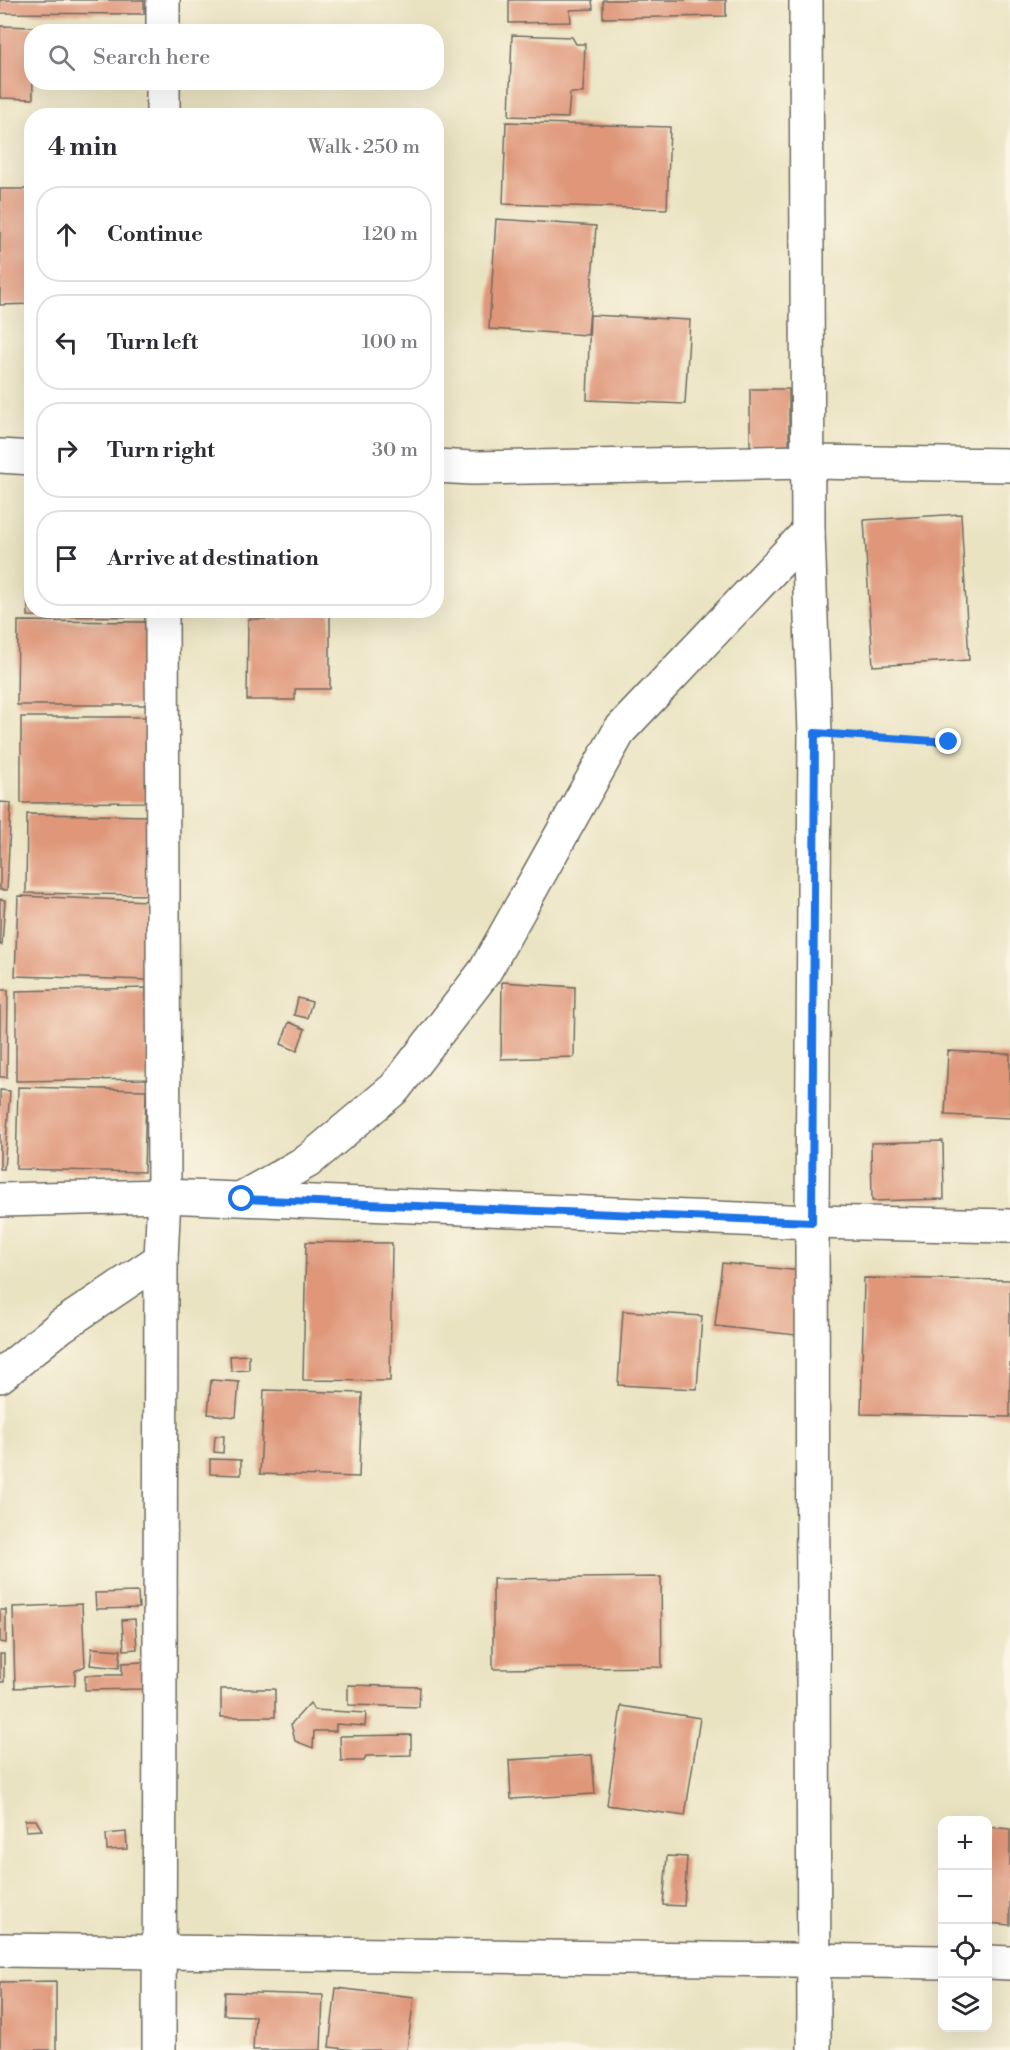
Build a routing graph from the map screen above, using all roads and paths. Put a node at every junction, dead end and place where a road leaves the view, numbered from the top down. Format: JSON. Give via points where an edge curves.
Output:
{"nodes":[{"id":1,"x":163,"y":0,"type":"edge"},
{"id":2,"x":806,"y":0,"type":"edge"},
{"id":3,"x":163,"y":24,"type":"edge"},
{"id":4,"x":163,"y":90,"type":"edge"},
{"id":5,"x":163,"y":108,"type":"edge"},
{"id":6,"x":0,"y":456,"type":"edge"},
{"id":7,"x":24,"y":458,"type":"edge"},
{"id":8,"x":808,"y":462,"type":"junction"},
{"id":9,"x":1010,"y":465,"type":"edge"},
{"id":10,"x":444,"y":466,"type":"edge"},
{"id":11,"x":808,"y":532,"type":"junction"},
{"id":12,"x":162,"y":618,"type":"edge"},
{"id":13,"x":815,"y":733,"type":"junction"},
{"id":14,"x":949,"y":742,"type":"dead end"},
{"id":15,"x":164,"y":1196,"type":"junction"},
{"id":16,"x":242,"y":1199,"type":"junction"},
{"id":17,"x":0,"y":1200,"type":"edge"},
{"id":18,"x":812,"y":1222,"type":"junction"},
{"id":19,"x":1010,"y":1226,"type":"edge"},
{"id":20,"x":161,"y":1259,"type":"junction"},
{"id":21,"x":0,"y":1376,"type":"edge"},
{"id":22,"x":0,"y":1950,"type":"edge"},
{"id":23,"x":159,"y":1952,"type":"junction"},
{"id":24,"x":814,"y":1960,"type":"junction"},
{"id":25,"x":938,"y":1962,"type":"edge"},
{"id":26,"x":992,"y":1962,"type":"edge"},
{"id":27,"x":1010,"y":1963,"type":"edge"},
{"id":28,"x":159,"y":2050,"type":"edge"},
{"id":29,"x":814,"y":2050,"type":"edge"}],
"edges":[{"from":1,"to":3,"type":"street"},
{"from":2,"to":8,"type":"street"},
{"from":4,"to":5,"type":"street"},
{"from":6,"to":7,"type":"street"},
{"from":8,"to":9,"type":"street"},
{"from":8,"to":10,"type":"street"},
{"from":8,"to":11,"type":"street"},
{"from":11,"to":13,"type":"street"},
{"from":11,"to":16,"type":"street","via":[[620,730],[485,971],[395,1088],[308,1161]]},
{"from":12,"to":15,"type":"street"},
{"from":13,"to":14,"type":"path"},
{"from":13,"to":18,"type":"street"},
{"from":15,"to":16,"type":"street"},
{"from":15,"to":17,"type":"street"},
{"from":15,"to":20,"type":"street"},
{"from":16,"to":18,"type":"street"},
{"from":18,"to":19,"type":"street"},
{"from":18,"to":24,"type":"street"},
{"from":20,"to":21,"type":"street","via":[[62,1326]]},
{"from":20,"to":23,"type":"street"},
{"from":22,"to":23,"type":"street"},
{"from":23,"to":24,"type":"street"},
{"from":23,"to":28,"type":"street"},
{"from":24,"to":25,"type":"street"},
{"from":24,"to":29,"type":"street"},
{"from":26,"to":27,"type":"street"}]}
